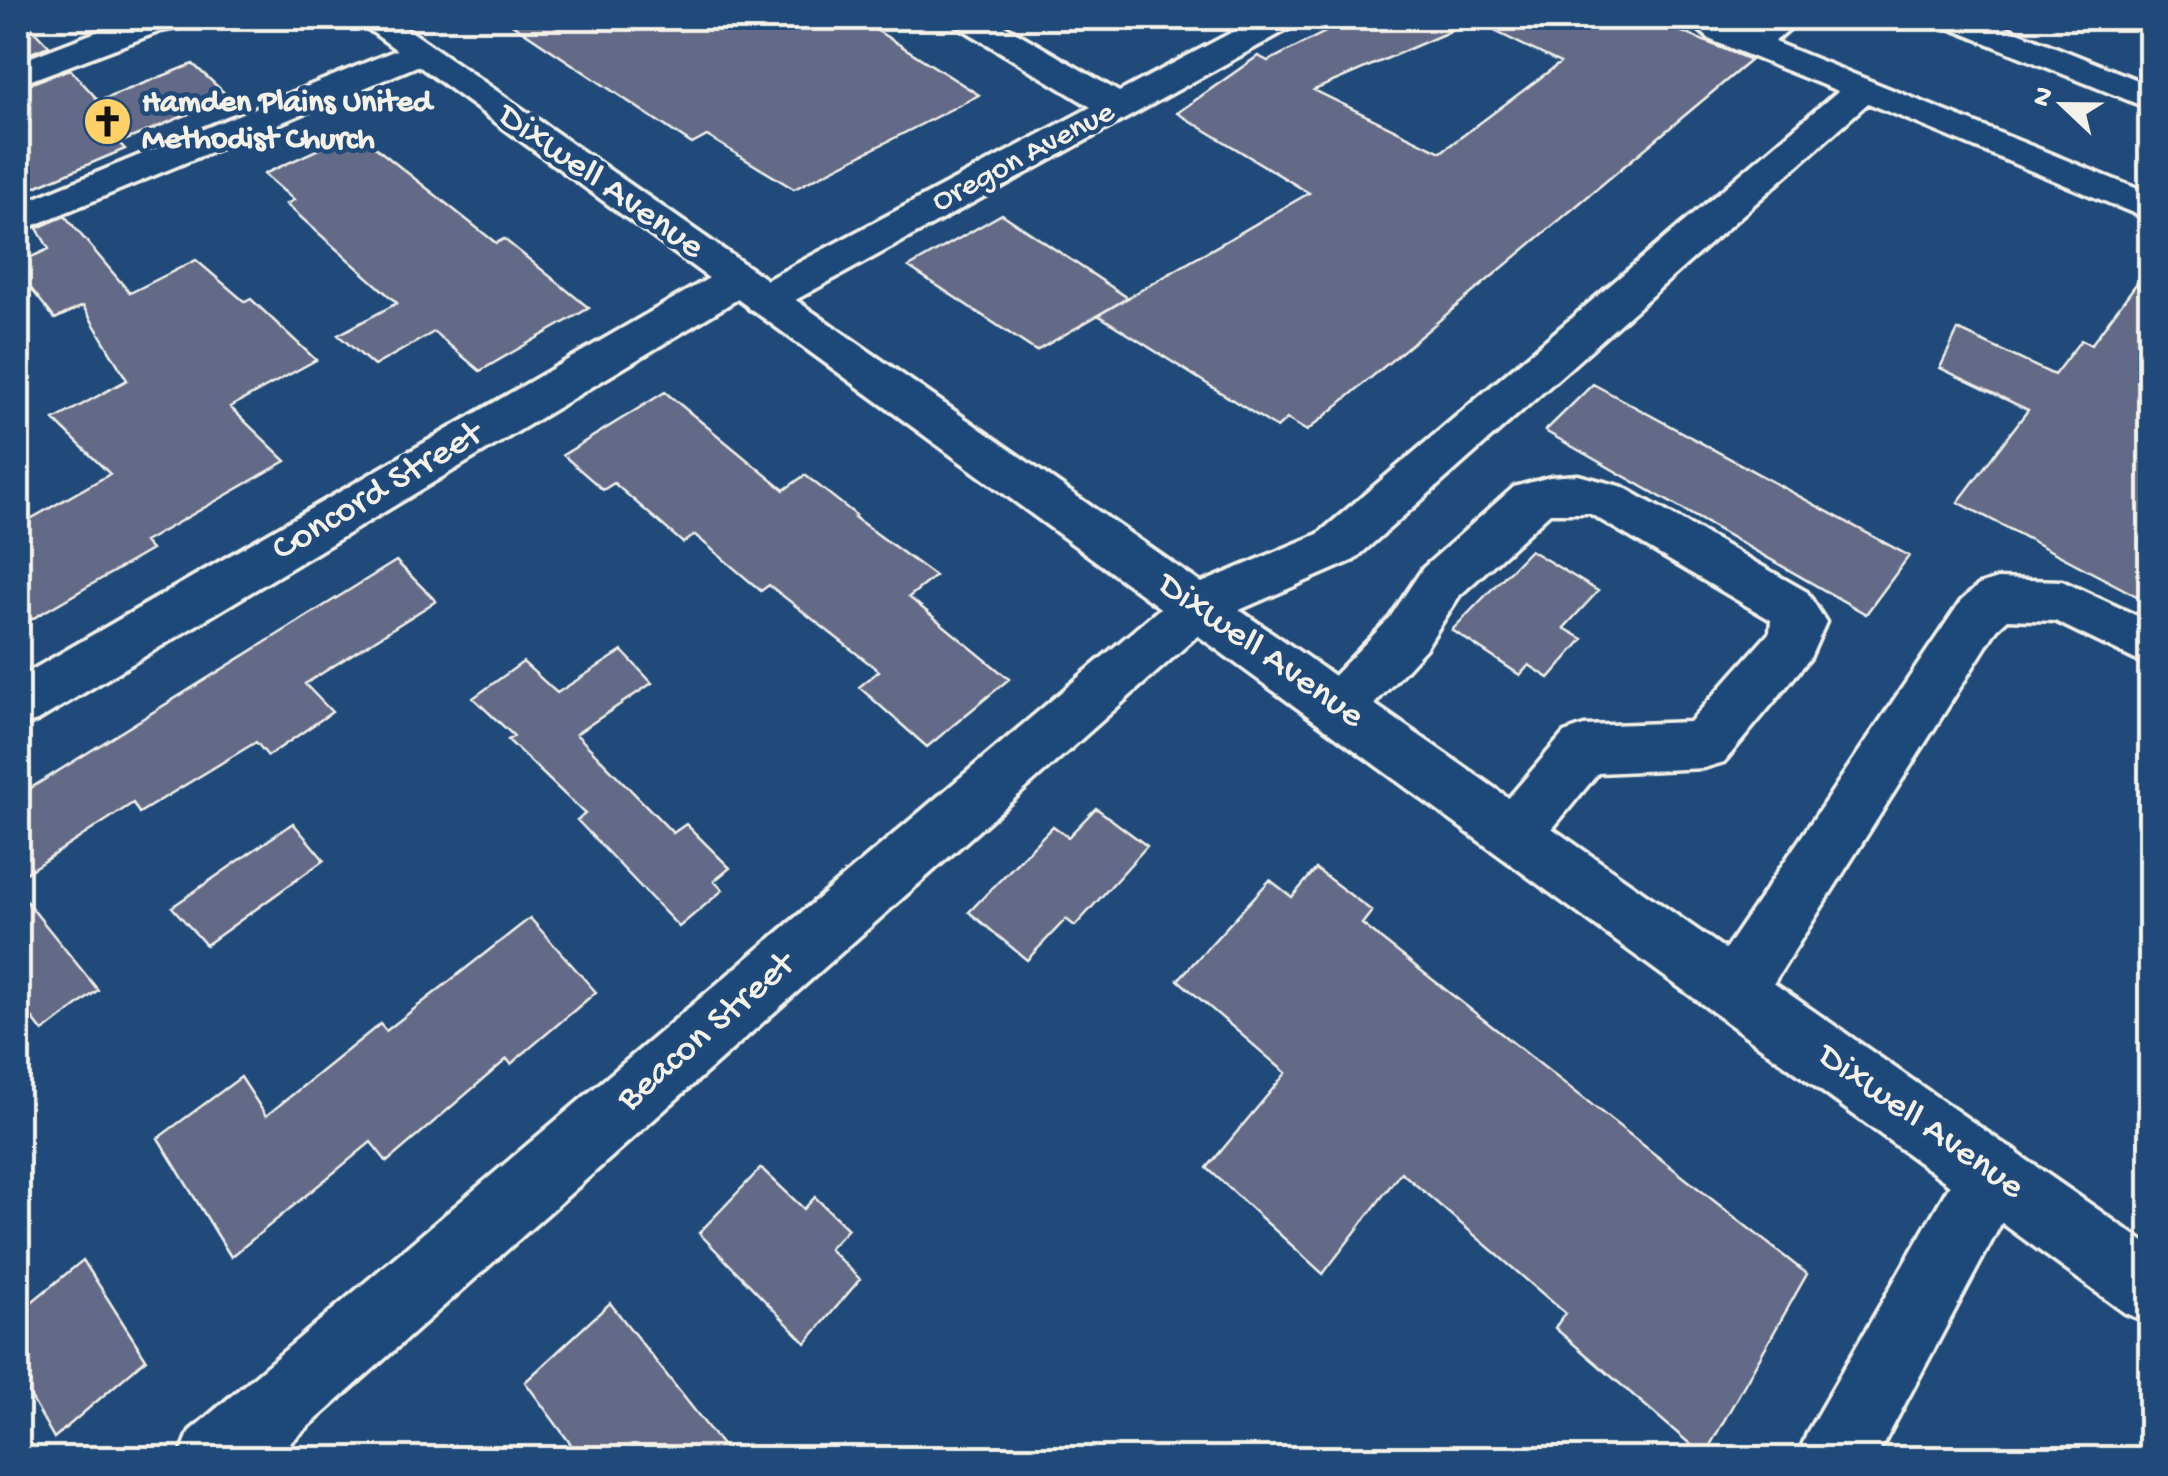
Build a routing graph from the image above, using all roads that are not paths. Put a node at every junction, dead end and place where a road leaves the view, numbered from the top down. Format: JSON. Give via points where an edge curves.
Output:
{"nodes":[{"id":1,"x":180,"y":18,"type":"edge"},
{"id":2,"x":370,"y":18,"type":"edge"},
{"id":3,"x":968,"y":18,"type":"edge"},
{"id":4,"x":1284,"y":18,"type":"edge"},
{"id":5,"x":1702,"y":18,"type":"edge"},
{"id":6,"x":1784,"y":18,"type":"edge"},
{"id":7,"x":1954,"y":18,"type":"edge"},
{"id":8,"x":1748,"y":44,"type":"junction"},
{"id":9,"x":416,"y":54,"type":"junction"},
{"id":10,"x":18,"y":74,"type":"edge"},
{"id":11,"x":1863,"y":88,"type":"junction"},
{"id":12,"x":2150,"y":98,"type":"edge"},
{"id":13,"x":1116,"y":107,"type":"junction"},
{"id":14,"x":2150,"y":208,"type":"edge"},
{"id":15,"x":18,"y":220,"type":"edge"},
{"id":16,"x":751,"y":290,"type":"junction"},
{"id":17,"x":1709,"y":588,"type":"dead end"},
{"id":18,"x":1196,"y":606,"type":"junction"},
{"id":19,"x":1408,"y":634,"type":"junction"},
{"id":20,"x":2150,"y":646,"type":"edge"},
{"id":21,"x":18,"y":706,"type":"edge"},
{"id":22,"x":1338,"y":707,"type":"junction"},
{"id":23,"x":1514,"y":834,"type":"junction"},
{"id":24,"x":1734,"y":990,"type":"junction"},
{"id":25,"x":1993,"y":1174,"type":"junction"},
{"id":26,"x":2150,"y":1288,"type":"edge"},
{"id":27,"x":218,"y":1458,"type":"edge"},
{"id":28,"x":1835,"y":1458,"type":"edge"}],
"edges":[{"from":1,"to":10,"type":"street","via":[[155,21]]},
{"from":2,"to":9,"type":"street","name":"Dixwell Avenue"},
{"from":3,"to":13,"type":"street"},
{"from":4,"to":13,"type":"street","name":"Oregon Avenue"},
{"from":5,"to":8,"type":"street"},
{"from":6,"to":8,"type":"street"},
{"from":7,"to":12,"type":"street"},
{"from":8,"to":11,"type":"street"},
{"from":9,"to":15,"type":"street"},
{"from":9,"to":16,"type":"street","name":"Dixwell Avenue"},
{"from":11,"to":14,"type":"street"},
{"from":11,"to":18,"type":"street","name":"Beacon Street","via":[[1336,547]]},
{"from":13,"to":16,"type":"street","name":"Oregon Avenue"},
{"from":16,"to":18,"type":"street","name":"Dixwell Avenue"},
{"from":16,"to":21,"type":"street","name":"Concord Street"},
{"from":17,"to":19,"type":"street","via":[[1606,528],[1559,519],[1536,526],[1439,620]]},
{"from":18,"to":22,"type":"street","name":"Dixwell Avenue"},
{"from":18,"to":27,"type":"street","name":"Beacon Street"},
{"from":19,"to":22,"type":"street"},
{"from":19,"to":23,"type":"street","via":[[1441,582],[1531,500],[1550,493],[1606,500],[1789,606],[1800,622],[1792,643],[1704,745],[1584,750]]},
{"from":20,"to":24,"type":"street","via":[[2062,600],[1998,599],[1979,615]]},
{"from":22,"to":23,"type":"street","name":"Dixwell Avenue"},
{"from":23,"to":24,"type":"street","name":"Dixwell Avenue"},
{"from":24,"to":25,"type":"street","name":"Dixwell Avenue"},
{"from":25,"to":26,"type":"street","name":"Dixwell Avenue"},
{"from":25,"to":28,"type":"street"}]}
